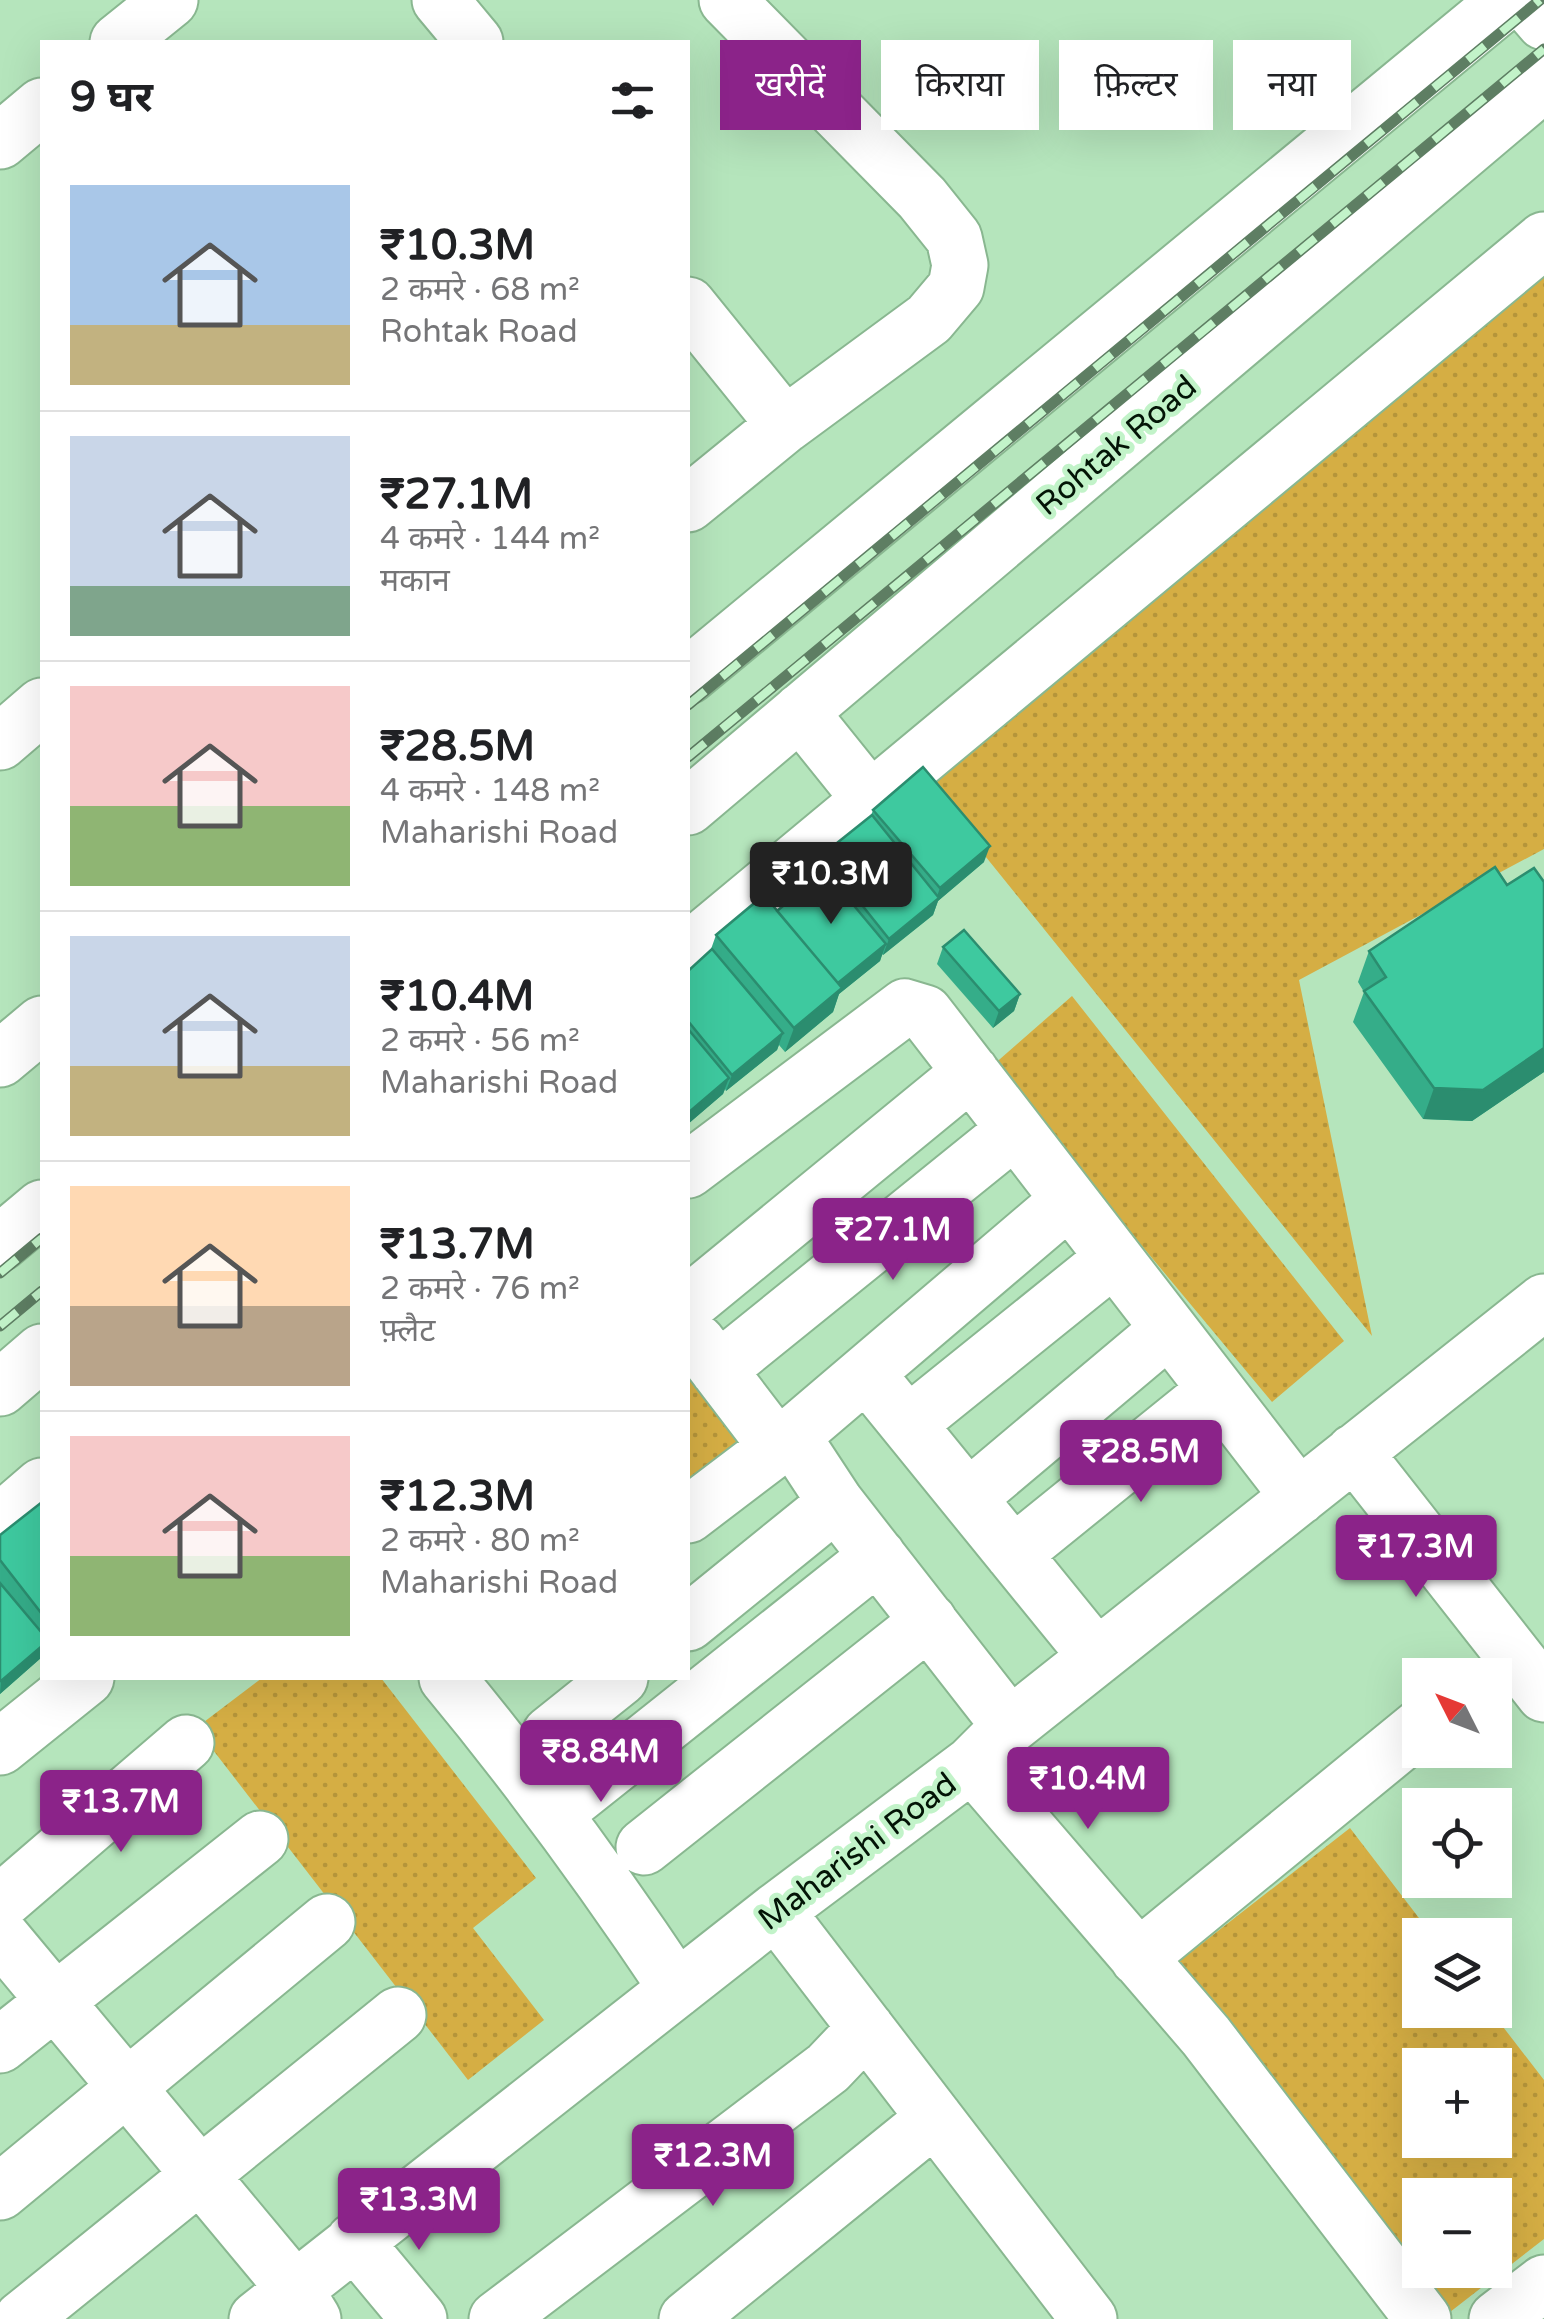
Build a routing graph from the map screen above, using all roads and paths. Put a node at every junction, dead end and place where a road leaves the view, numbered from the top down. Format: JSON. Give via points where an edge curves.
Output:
{"nodes":[{"id":1,"x":170,"y":0,"type":"edge"},
{"id":2,"x":440,"y":0,"type":"edge"},
{"id":3,"x":727,"y":0,"type":"edge"},
{"id":4,"x":1506,"y":0,"type":"edge"},
{"id":5,"x":1525,"y":0,"type":"edge"},
{"id":6,"x":1544,"y":22,"type":"edge"},
{"id":7,"x":120,"y":40,"type":"edge"},
{"id":8,"x":473,"y":40,"type":"edge"},
{"id":9,"x":1544,"y":84,"type":"edge"},
{"id":10,"x":40,"y":108,"type":"edge"},
{"id":11,"x":0,"y":141,"type":"edge"},
{"id":12,"x":1544,"y":240,"type":"edge"},
{"id":13,"x":690,"y":307,"type":"edge"},
{"id":14,"x":785,"y":425,"type":"junction"},
{"id":15,"x":690,"y":502,"type":"edge"},
{"id":16,"x":690,"y":674,"type":"edge"},
{"id":17,"x":40,"y":708,"type":"edge"},
{"id":18,"x":800,"y":712,"type":"junction"},
{"id":19,"x":0,"y":742,"type":"edge"},
{"id":20,"x":870,"y":799,"type":"junction"},
{"id":21,"x":690,"y":806,"type":"edge"},
{"id":22,"x":690,"y":949,"type":"edge"},
{"id":23,"x":40,"y":1026,"type":"edge"},
{"id":24,"x":0,"y":1059,"type":"edge"},
{"id":25,"x":971,"y":1072,"type":"junction"},
{"id":26,"x":1015,"y":1130,"type":"junction"},
{"id":27,"x":690,"y":1168,"type":"edge"},
{"id":28,"x":1070,"y":1200,"type":"junction"},
{"id":29,"x":40,"y":1210,"type":"edge"},
{"id":30,"x":0,"y":1243,"type":"edge"},
{"id":31,"x":1114,"y":1258,"type":"junction"},
{"id":32,"x":690,"y":1302,"type":"edge"},
{"id":33,"x":1544,"y":1302,"type":"edge"},
{"id":34,"x":1169,"y":1329,"type":"junction"},
{"id":35,"x":703,"y":1350,"type":"edge"},
{"id":36,"x":40,"y":1354,"type":"edge"},
{"id":37,"x":866,"y":1372,"type":"junction"},
{"id":38,"x":0,"y":1388,"type":"edge"},
{"id":39,"x":1216,"y":1390,"type":"junction"},
{"id":40,"x":908,"y":1424,"type":"junction"},
{"id":41,"x":784,"y":1442,"type":"junction"},
{"id":42,"x":1354,"y":1452,"type":"junction"},
{"id":43,"x":40,"y":1488,"type":"edge"},
{"id":44,"x":1299,"y":1497,"type":"junction"},
{"id":45,"x":968,"y":1498,"type":"junction"},
{"id":46,"x":836,"y":1503,"type":"junction"},
{"id":47,"x":690,"y":1513,"type":"edge"},
{"id":48,"x":0,"y":1522,"type":"edge"},
{"id":49,"x":1014,"y":1554,"type":"junction"},
{"id":50,"x":878,"y":1556,"type":"junction"},
{"id":51,"x":690,"y":1621,"type":"edge"},
{"id":52,"x":929,"y":1621,"type":"junction"},
{"id":53,"x":1097,"y":1657,"type":"junction"},
{"id":54,"x":1513,"y":1674,"type":"edge"},
{"id":55,"x":84,"y":1680,"type":"edge"},
{"id":56,"x":618,"y":1680,"type":"edge"},
{"id":57,"x":458,"y":1681,"type":"edge"},
{"id":58,"x":1010,"y":1726,"type":"junction"},
{"id":59,"x":550,"y":1734,"type":"dead end"},
{"id":60,"x":1402,"y":1742,"type":"edge"},
{"id":61,"x":186,"y":1743,"type":"dead end"},
{"id":62,"x":0,"y":1747,"type":"edge"},
{"id":63,"x":972,"y":1764,"type":"junction"},
{"id":64,"x":554,"y":1814,"type":"junction"},
{"id":65,"x":260,"y":1839,"type":"dead end"},
{"id":66,"x":644,"y":1847,"type":"dead end"},
{"id":67,"x":0,"y":1903,"type":"edge"},
{"id":68,"x":776,"y":1911,"type":"junction"},
{"id":69,"x":327,"y":1922,"type":"dead end"},
{"id":70,"x":0,"y":1934,"type":"edge"},
{"id":71,"x":1138,"y":1958,"type":"junction"},
{"id":72,"x":678,"y":1990,"type":"junction"},
{"id":73,"x":56,"y":2002,"type":"junction"},
{"id":74,"x":398,"y":2016,"type":"dead end"},
{"id":75,"x":866,"y":2028,"type":"junction"},
{"id":76,"x":0,"y":2045,"type":"edge"},
{"id":77,"x":127,"y":2087,"type":"junction"},
{"id":78,"x":935,"y":2118,"type":"junction"},
{"id":79,"x":198,"y":2173,"type":"junction"},
{"id":80,"x":0,"y":2192,"type":"edge"},
{"id":81,"x":354,"y":2241,"type":"junction"},
{"id":82,"x":1544,"y":2283,"type":"edge"},
{"id":83,"x":288,"y":2309,"type":"edge"},
{"id":84,"x":22,"y":2319,"type":"edge"},
{"id":85,"x":420,"y":2319,"type":"edge"},
{"id":86,"x":497,"y":2319,"type":"edge"},
{"id":87,"x":686,"y":2319,"type":"edge"},
{"id":88,"x":1089,"y":2319,"type":"edge"},
{"id":89,"x":1423,"y":2319,"type":"edge"},
{"id":90,"x":1497,"y":2319,"type":"edge"}],
"edges":[{"from":1,"to":7,"type":"street"},
{"from":2,"to":8,"type":"street"},
{"from":3,"to":14,"type":"street","via":[[922,198],[954,238],[960,265],[956,287],[929,319]]},
{"from":4,"to":16,"type":"street"},
{"from":5,"to":6,"type":"street"},
{"from":9,"to":18,"type":"street","name":"Rohtak Road"},
{"from":10,"to":11,"type":"street"},
{"from":12,"to":20,"type":"street"},
{"from":13,"to":14,"type":"street"},
{"from":14,"to":15,"type":"street"},
{"from":17,"to":19,"type":"street"},
{"from":18,"to":20,"type":"street"},
{"from":18,"to":21,"type":"street","name":"Rohtak Road"},
{"from":20,"to":22,"type":"street"},
{"from":23,"to":24,"type":"street"},
{"from":25,"to":26,"type":"street"},
{"from":25,"to":27,"type":"street","via":[[924,1013],[905,1007]]},
{"from":25,"to":32,"type":"street"},
{"from":26,"to":28,"type":"street"},
{"from":26,"to":35,"type":"street"},
{"from":28,"to":31,"type":"street"},
{"from":28,"to":37,"type":"street"},
{"from":29,"to":30,"type":"street"},
{"from":31,"to":34,"type":"street"},
{"from":31,"to":40,"type":"street"},
{"from":33,"to":42,"type":"street","name":"Maharishi Road"},
{"from":34,"to":39,"type":"street"},
{"from":34,"to":45,"type":"street"},
{"from":35,"to":41,"type":"street"},
{"from":36,"to":38,"type":"street"},
{"from":37,"to":40,"type":"street"},
{"from":37,"to":41,"type":"street"},
{"from":39,"to":44,"type":"street"},
{"from":39,"to":49,"type":"street"},
{"from":40,"to":45,"type":"street"},
{"from":41,"to":46,"type":"street"},
{"from":41,"to":47,"type":"street"},
{"from":42,"to":44,"type":"street","name":"Maharishi Road"},
{"from":42,"to":54,"type":"street"},
{"from":43,"to":48,"type":"street"},
{"from":44,"to":53,"type":"street","name":"Maharishi Road"},
{"from":45,"to":49,"type":"street"},
{"from":46,"to":50,"type":"street"},
{"from":46,"to":51,"type":"street"},
{"from":49,"to":53,"type":"street"},
{"from":50,"to":52,"type":"street"},
{"from":50,"to":64,"type":"street"},
{"from":52,"to":58,"type":"street"},
{"from":52,"to":66,"type":"street"},
{"from":53,"to":58,"type":"street","name":"Maharishi Road"},
{"from":55,"to":62,"type":"street"},
{"from":56,"to":59,"type":"street"},
{"from":57,"to":64,"type":"street"},
{"from":58,"to":63,"type":"street","name":"Maharishi Road"},
{"from":60,"to":71,"type":"street"},
{"from":61,"to":67,"type":"street"},
{"from":63,"to":68,"type":"street","name":"Maharishi Road"},
{"from":63,"to":71,"type":"street"},
{"from":64,"to":72,"type":"street"},
{"from":65,"to":73,"type":"street"},
{"from":68,"to":72,"type":"street","name":"Maharishi Road"},
{"from":68,"to":75,"type":"street"},
{"from":69,"to":77,"type":"street"},
{"from":70,"to":73,"type":"street"},
{"from":71,"to":89,"type":"street","via":[[1206,2036]]},
{"from":72,"to":81,"type":"street","name":"Maharishi Road"},
{"from":73,"to":76,"type":"street"},
{"from":73,"to":77,"type":"street"},
{"from":74,"to":79,"type":"street"},
{"from":75,"to":78,"type":"street"},
{"from":75,"to":86,"type":"street","via":[[828,2068]]},
{"from":77,"to":79,"type":"street"},
{"from":77,"to":80,"type":"street"},
{"from":78,"to":87,"type":"street"},
{"from":78,"to":88,"type":"street"},
{"from":79,"to":83,"type":"street"},
{"from":79,"to":84,"type":"street"},
{"from":81,"to":83,"type":"street","name":"Maharishi Road"},
{"from":81,"to":85,"type":"street"},
{"from":82,"to":90,"type":"street"}]}
